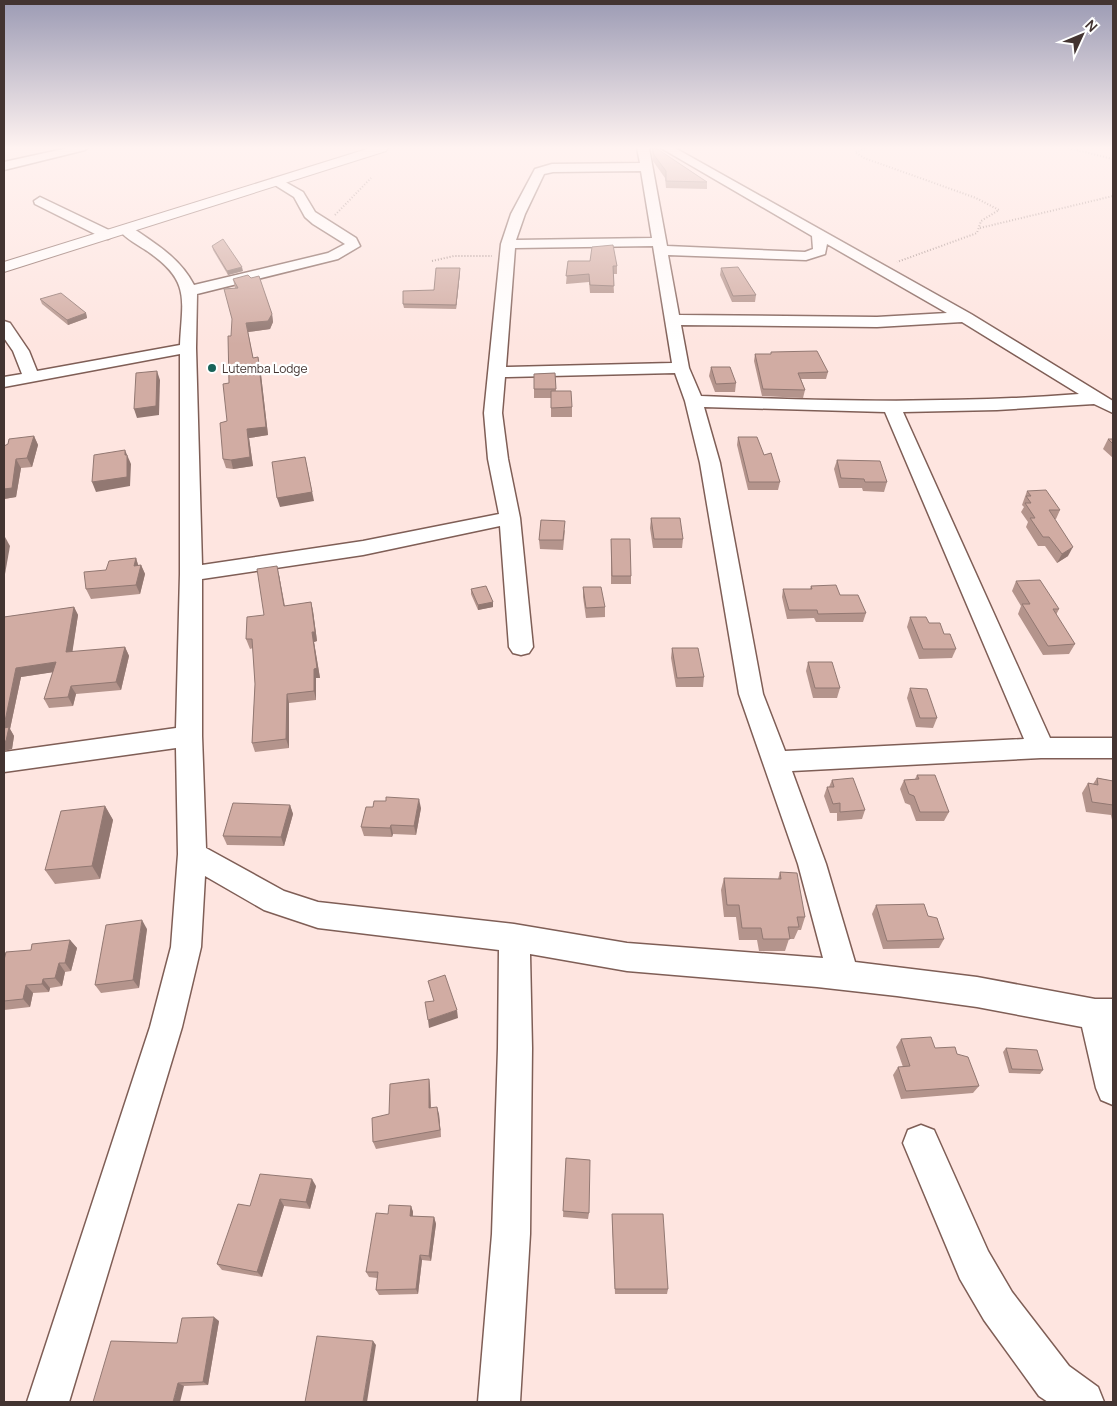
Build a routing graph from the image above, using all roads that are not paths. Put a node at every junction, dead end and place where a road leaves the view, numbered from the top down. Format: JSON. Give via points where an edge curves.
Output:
{"nodes":[{"id":1,"x":71,"y":214,"type":"edge"},
{"id":2,"x":175,"y":214,"type":"edge"},
{"id":3,"x":310,"y":214,"type":"edge"},
{"id":4,"x":518,"y":214,"type":"edge"},
{"id":5,"x":653,"y":214,"type":"edge"},
{"id":6,"x":783,"y":214,"type":"edge"},
{"id":7,"x":117,"y":232,"type":"junction"},
{"id":8,"x":819,"y":234,"type":"junction"},
{"id":9,"x":658,"y":246,"type":"junction"},
{"id":10,"x":507,"y":248,"type":"junction"},
{"id":11,"x":4,"y":267,"type":"edge"},
{"id":12,"x":190,"y":291,"type":"junction"},
{"id":13,"x":965,"y":317,"type":"junction"},
{"id":14,"x":672,"y":320,"type":"junction"},
{"id":15,"x":4,"y":326,"type":"edge"},
{"id":16,"x":188,"y":348,"type":"junction"},
{"id":17,"x":681,"y":368,"type":"junction"},
{"id":18,"x":498,"y":372,"type":"junction"},
{"id":19,"x":32,"y":378,"type":"junction"},
{"id":20,"x":4,"y":382,"type":"edge"},
{"id":21,"x":1098,"y":398,"type":"junction"},
{"id":22,"x":694,"y":401,"type":"junction"},
{"id":23,"x":892,"y":408,"type":"junction"},
{"id":24,"x":1113,"y":408,"type":"edge"},
{"id":25,"x":510,"y":518,"type":"junction"},
{"id":26,"x":191,"y":574,"type":"junction"},
{"id":27,"x":521,"y":647,"type":"dead end"},
{"id":28,"x":189,"y":736,"type":"junction"},
{"id":29,"x":1041,"y":748,"type":"junction"},
{"id":30,"x":1113,"y":748,"type":"edge"},
{"id":31,"x":4,"y":762,"type":"edge"},
{"id":32,"x":776,"y":762,"type":"junction"},
{"id":33,"x":192,"y":854,"type":"junction"},
{"id":34,"x":514,"y":938,"type":"junction"},
{"id":35,"x":844,"y":975,"type":"junction"},
{"id":36,"x":1104,"y":1014,"type":"edge"},
{"id":37,"x":1113,"y":1088,"type":"edge"},
{"id":38,"x":921,"y":1143,"type":"dead end"},
{"id":39,"x":48,"y":1402,"type":"edge"},
{"id":40,"x":499,"y":1402,"type":"edge"},
{"id":41,"x":1082,"y":1402,"type":"edge"}],
"edges":[{"from":1,"to":7,"type":"street"},
{"from":2,"to":7,"type":"main road"},
{"from":3,"to":12,"type":"street","via":[[352,241],[353,246],[333,256]]},
{"from":4,"to":10,"type":"street"},
{"from":5,"to":9,"type":"street"},
{"from":6,"to":8,"type":"street"},
{"from":7,"to":11,"type":"main road"},
{"from":7,"to":12,"type":"street","via":[[168,259]]},
{"from":8,"to":9,"type":"street","via":[[820,251],[806,256]]},
{"from":8,"to":13,"type":"street"},
{"from":9,"to":10,"type":"street"},
{"from":9,"to":14,"type":"street"},
{"from":10,"to":18,"type":"street"},
{"from":12,"to":16,"type":"street"},
{"from":13,"to":14,"type":"street","via":[[877,322]]},
{"from":13,"to":21,"type":"street"},
{"from":14,"to":17,"type":"street"},
{"from":15,"to":19,"type":"street","via":[[21,351]]},
{"from":16,"to":19,"type":"street"},
{"from":16,"to":26,"type":"street"},
{"from":17,"to":18,"type":"street"},
{"from":17,"to":22,"type":"street"},
{"from":18,"to":25,"type":"street","via":[[493,413]]},
{"from":19,"to":20,"type":"street"},
{"from":21,"to":23,"type":"street"},
{"from":21,"to":24,"type":"street"},
{"from":22,"to":23,"type":"street"},
{"from":22,"to":32,"type":"street","via":[[710,463],[751,694]]},
{"from":23,"to":29,"type":"street"},
{"from":25,"to":26,"type":"street","via":[[363,548]]},
{"from":25,"to":27,"type":"street"},
{"from":26,"to":28,"type":"street"},
{"from":28,"to":31,"type":"street"},
{"from":28,"to":33,"type":"street"},
{"from":29,"to":30,"type":"street"},
{"from":29,"to":32,"type":"street"},
{"from":32,"to":35,"type":"street","via":[[812,864]]},
{"from":33,"to":34,"type":"street","via":[[275,900],[318,915]]},
{"from":33,"to":39,"type":"street","via":[[186,947],[166,1027]]},
{"from":34,"to":35,"type":"street","via":[[627,957]]},
{"from":34,"to":40,"type":"street","via":[[516,1048],[511,1234]]},
{"from":35,"to":36,"type":"street","via":[[977,992]]},
{"from":36,"to":37,"type":"street"},
{"from":38,"to":41,"type":"street","via":[[974,1265],[998,1306],[1054,1381]]}]}
